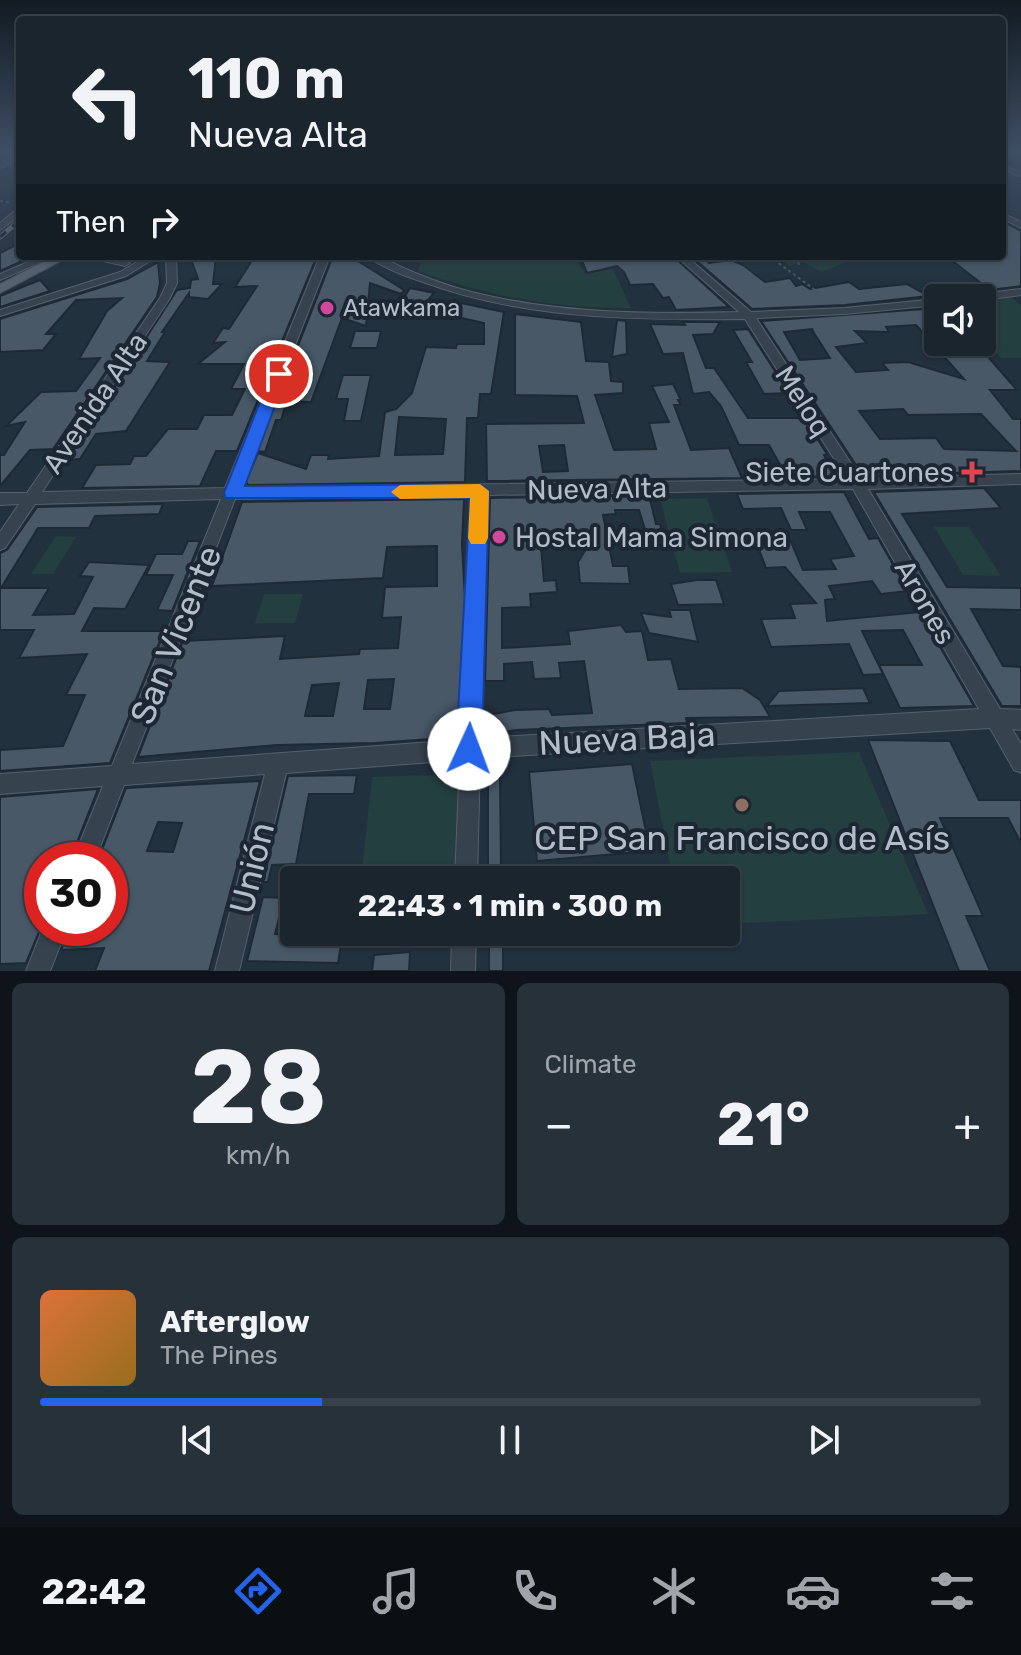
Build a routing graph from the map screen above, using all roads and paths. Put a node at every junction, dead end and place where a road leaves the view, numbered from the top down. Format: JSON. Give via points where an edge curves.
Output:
{"nodes":[{"id":1,"x":16,"y":214,"type":"edge"},
{"id":2,"x":0,"y":227,"type":"edge"},
{"id":3,"x":40,"y":260,"type":"edge"},
{"id":4,"x":56,"y":260,"type":"edge"},
{"id":5,"x":109,"y":260,"type":"edge"},
{"id":6,"x":148,"y":260,"type":"edge"},
{"id":7,"x":170,"y":260,"type":"edge"},
{"id":8,"x":323,"y":260,"type":"edge"},
{"id":9,"x":370,"y":260,"type":"edge"},
{"id":10,"x":380,"y":260,"type":"edge"},
{"id":11,"x":685,"y":260,"type":"edge"},
{"id":12,"x":774,"y":260,"type":"edge"},
{"id":13,"x":801,"y":260,"type":"edge"},
{"id":14,"x":125,"y":263,"type":"dead end"},
{"id":15,"x":799,"y":265,"type":"dead end"},
{"id":16,"x":0,"y":277,"type":"edge"},
{"id":17,"x":0,"y":289,"type":"edge"},
{"id":18,"x":1021,"y":292,"type":"edge"},
{"id":19,"x":996,"y":295,"type":"edge"},
{"id":20,"x":924,"y":303,"type":"edge"},
{"id":21,"x":843,"y":310,"type":"junction"},
{"id":22,"x":0,"y":313,"type":"edge"},
{"id":23,"x":750,"y":319,"type":"junction"},
{"id":24,"x":1021,"y":479,"type":"edge"},
{"id":25,"x":858,"y":485,"type":"junction"},
{"id":26,"x":480,"y":491,"type":"junction"},
{"id":27,"x":233,"y":493,"type":"junction"},
{"id":28,"x":32,"y":498,"type":"junction"},
{"id":29,"x":0,"y":499,"type":"edge"},
{"id":30,"x":0,"y":544,"type":"edge"},
{"id":31,"x":992,"y":718,"type":"junction"},
{"id":32,"x":1021,"y":720,"type":"edge"},
{"id":33,"x":469,"y":749,"type":"junction"},
{"id":34,"x":1021,"y":763,"type":"edge"},
{"id":35,"x":278,"y":764,"type":"junction"},
{"id":36,"x":118,"y":777,"type":"junction"},
{"id":37,"x":0,"y":784,"type":"edge"},
{"id":38,"x":91,"y":842,"type":"edge"},
{"id":39,"x":466,"y":866,"type":"edge"},
{"id":40,"x":48,"y":946,"type":"edge"},
{"id":41,"x":464,"y":946,"type":"edge"},
{"id":42,"x":38,"y":971,"type":"edge"},
{"id":43,"x":227,"y":971,"type":"edge"},
{"id":44,"x":463,"y":971,"type":"edge"}],
"edges":[{"from":1,"to":2,"type":"street"},
{"from":3,"to":16,"type":"street"},
{"from":4,"to":17,"type":"main road"},
{"from":5,"to":14,"type":"street"},
{"from":6,"to":22,"type":"street","via":[[123,274]]},
{"from":7,"to":28,"type":"street","name":"Avenida Alta","via":[[172,283],[165,298]]},
{"from":8,"to":27,"type":"street","name":"San Vicente"},
{"from":9,"to":23,"type":"street","via":[[415,284],[481,304],[577,319]]},
{"from":10,"to":23,"type":"street","via":[[460,294],[543,310]]},
{"from":11,"to":23,"type":"street","name":"Meloq"},
{"from":12,"to":21,"type":"path"},
{"from":13,"to":15,"type":"path"},
{"from":18,"to":19,"type":"street"},
{"from":20,"to":21,"type":"street"},
{"from":21,"to":23,"type":"street"},
{"from":23,"to":25,"type":"street","name":"Meloq"},
{"from":24,"to":25,"type":"street"},
{"from":25,"to":26,"type":"street","name":"Nueva Alta"},
{"from":25,"to":31,"type":"street","name":"Arones"},
{"from":26,"to":27,"type":"street","name":"Nueva Alta"},
{"from":26,"to":33,"type":"street"},
{"from":27,"to":28,"type":"street","name":"Nueva Alta"},
{"from":27,"to":36,"type":"street","name":"San Vicente"},
{"from":28,"to":29,"type":"street","name":"Nueva Alta"},
{"from":28,"to":30,"type":"street","name":"Avenida Alta"},
{"from":31,"to":32,"type":"street","name":"Nueva Baja"},
{"from":31,"to":33,"type":"street","name":"Nueva Baja"},
{"from":31,"to":34,"type":"street","name":"Arones"},
{"from":33,"to":35,"type":"street","name":"Nueva Baja"},
{"from":33,"to":39,"type":"street"},
{"from":35,"to":36,"type":"street","name":"Nueva Baja"},
{"from":35,"to":43,"type":"street","name":"Unión"},
{"from":36,"to":37,"type":"street","name":"Nueva Baja"},
{"from":36,"to":38,"type":"street","name":"San Vicente"},
{"from":40,"to":42,"type":"street"},
{"from":41,"to":44,"type":"street"}]}
